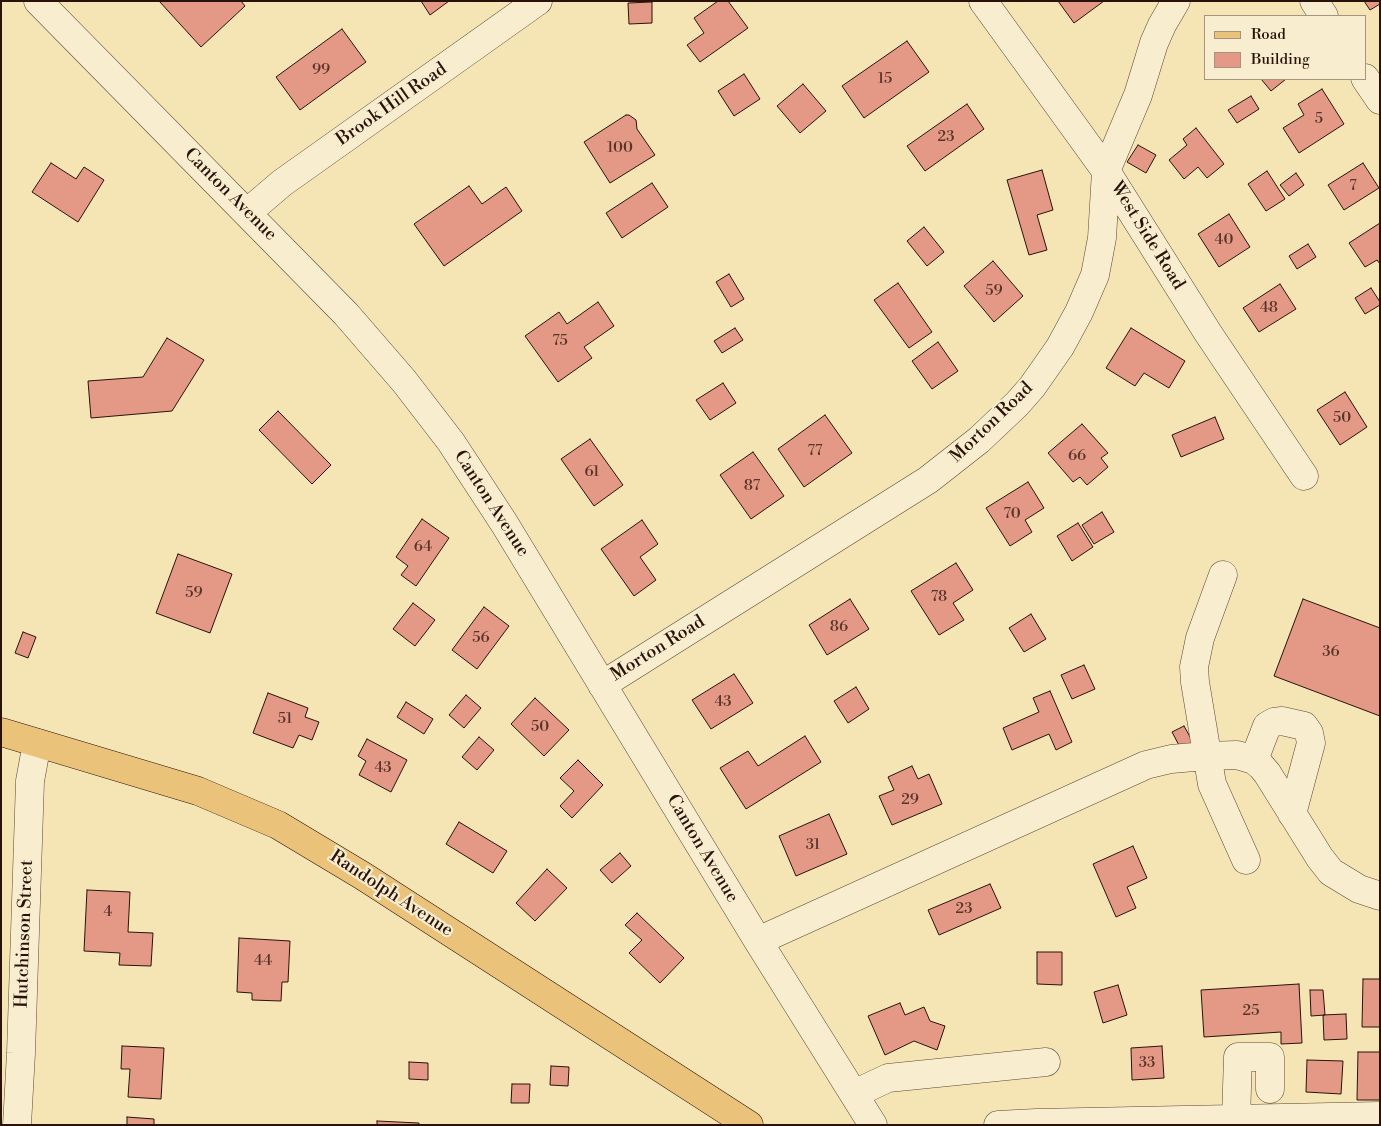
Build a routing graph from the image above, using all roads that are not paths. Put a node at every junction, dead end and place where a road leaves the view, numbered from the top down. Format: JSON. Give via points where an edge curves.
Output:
{"nodes":[{"id":1,"x":38,"y":1,"type":"edge"},
{"id":2,"x":538,"y":1,"type":"edge"},
{"id":3,"x":983,"y":1,"type":"edge"},
{"id":4,"x":1176,"y":1,"type":"edge"},
{"id":5,"x":1314,"y":1,"type":"edge"},
{"id":6,"x":1323,"y":15,"type":"edge"},
{"id":7,"x":1366,"y":79,"type":"edge"},
{"id":8,"x":1380,"y":100,"type":"edge"},
{"id":9,"x":1106,"y":171,"type":"junction"},
{"id":10,"x":248,"y":212,"type":"junction"},
{"id":11,"x":1304,"y":476,"type":"dead end"},
{"id":12,"x":1223,"y":575,"type":"dead end"},
{"id":13,"x":602,"y":685,"type":"junction"},
{"id":14,"x":1,"y":732,"type":"edge"},
{"id":15,"x":37,"y":743,"type":"junction"},
{"id":16,"x":1206,"y":756,"type":"junction"},
{"id":17,"x":1254,"y":760,"type":"junction"},
{"id":18,"x":1292,"y":814,"type":"junction"},
{"id":19,"x":1246,"y":860,"type":"dead end"},
{"id":20,"x":1380,"y":896,"type":"edge"},
{"id":21,"x":758,"y":941,"type":"junction"},
{"id":22,"x":1046,"y":1062,"type":"dead end"},
{"id":23,"x":850,"y":1088,"type":"junction"},
{"id":24,"x":1270,"y":1089,"type":"dead end"},
{"id":25,"x":1380,"y":1116,"type":"edge"},
{"id":26,"x":1236,"y":1119,"type":"junction"},
{"id":27,"x":16,"y":1125,"type":"edge"},
{"id":28,"x":749,"y":1125,"type":"edge"},
{"id":29,"x":850,"y":1125,"type":"edge"},
{"id":30,"x":873,"y":1125,"type":"edge"},
{"id":31,"x":998,"y":1125,"type":"edge"}],
"edges":[{"from":1,"to":10,"type":"street","name":"Canton Avenue"},
{"from":2,"to":10,"type":"street","name":"Brook Hill Road","via":[[282,183]]},
{"from":3,"to":9,"type":"street","name":"West Side Road"},
{"from":4,"to":9,"type":"street","name":"Morton Road","via":[[1154,43],[1138,94]]},
{"from":5,"to":6,"type":"street"},
{"from":7,"to":8,"type":"street"},
{"from":9,"to":11,"type":"street","name":"West Side Road","via":[[1208,333]]},
{"from":9,"to":13,"type":"street","name":"Morton Road","via":[[1102,238],[1095,275],[1060,348],[1017,404],[979,440],[928,480]]},
{"from":10,"to":13,"type":"street","name":"Canton Avenue","via":[[346,314],[440,427],[504,523]]},
{"from":12,"to":16,"type":"street","via":[[1200,638],[1194,667]]},
{"from":13,"to":21,"type":"street","name":"Canton Avenue"},
{"from":14,"to":15,"type":"main road","name":"Randolph Avenue"},
{"from":15,"to":27,"type":"street","name":"Hutchinson Street","via":[[30,782],[22,1053]]},
{"from":15,"to":28,"type":"main road","name":"Randolph Avenue","via":[[198,791],[278,825],[334,857]]},
{"from":16,"to":17,"type":"street","via":[[1237,755]]},
{"from":16,"to":19,"type":"street","via":[[1216,795]]},
{"from":16,"to":21,"type":"street","via":[[1146,765]]},
{"from":17,"to":18,"type":"street","via":[[1267,773]]},
{"from":17,"to":18,"type":"street","via":[[1267,726],[1274,722],[1304,726],[1309,733],[1310,743]]},
{"from":18,"to":20,"type":"street","via":[[1331,872],[1359,889]]},
{"from":21,"to":23,"type":"street","name":"Canton Avenue"},
{"from":22,"to":23,"type":"street","via":[[888,1078]]},
{"from":23,"to":29,"type":"street","name":"Canton Avenue","via":[[854,1103]]},
{"from":23,"to":30,"type":"street","name":"Canton Avenue"},
{"from":24,"to":26,"type":"street","via":[[1270,1057],[1238,1057]]},
{"from":25,"to":26,"type":"street"},
{"from":26,"to":31,"type":"street"}]}
